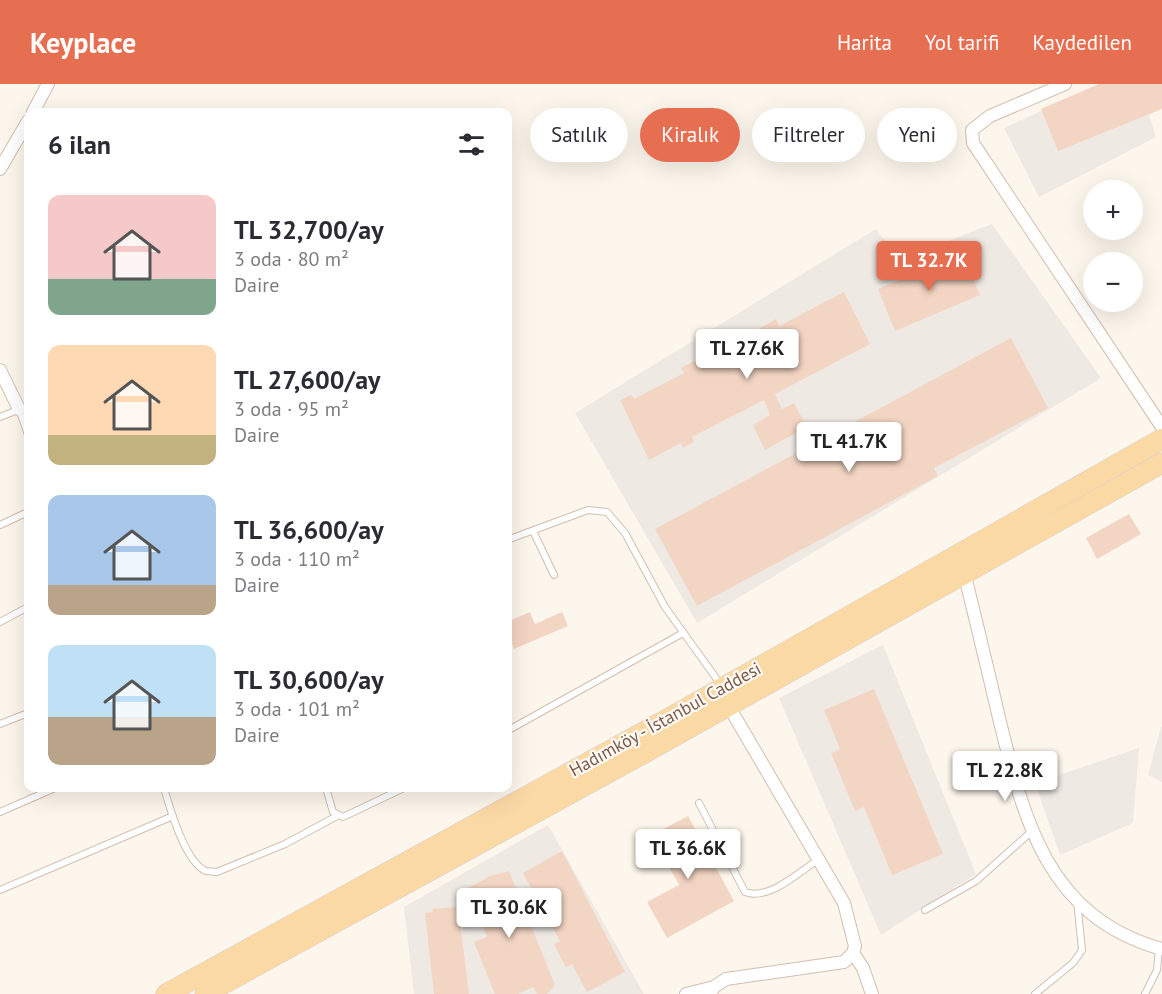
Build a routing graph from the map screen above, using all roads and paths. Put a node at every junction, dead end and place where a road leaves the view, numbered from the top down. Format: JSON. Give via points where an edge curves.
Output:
{"nodes":[{"id":1,"x":48,"y":84,"type":"edge"},
{"id":2,"x":1065,"y":84,"type":"edge"},
{"id":3,"x":35,"y":108,"type":"edge"},
{"id":4,"x":24,"y":128,"type":"edge"},
{"id":5,"x":0,"y":169,"type":"edge"},
{"id":6,"x":0,"y":370,"type":"edge"},
{"id":7,"x":24,"y":408,"type":"edge"},
{"id":8,"x":0,"y":417,"type":"edge"},
{"id":9,"x":1162,"y":427,"type":"edge"},
{"id":10,"x":1162,"y":439,"type":"edge"},
{"id":11,"x":1162,"y":463,"type":"edge"},
{"id":12,"x":24,"y":514,"type":"edge"},
{"id":13,"x":0,"y":525,"type":"edge"},
{"id":14,"x":533,"y":531,"type":"junction"},
{"id":15,"x":512,"y":538,"type":"edge"},
{"id":16,"x":964,"y":572,"type":"junction"},
{"id":17,"x":554,"y":575,"type":"dead end"},
{"id":18,"x":24,"y":610,"type":"edge"},
{"id":19,"x":0,"y":622,"type":"edge"},
{"id":20,"x":683,"y":633,"type":"junction"},
{"id":21,"x":725,"y":696,"type":"junction"},
{"id":22,"x":24,"y":715,"type":"edge"},
{"id":23,"x":0,"y":724,"type":"edge"},
{"id":24,"x":512,"y":728,"type":"edge"},
{"id":25,"x":46,"y":792,"type":"edge"},
{"id":26,"x":165,"y":792,"type":"edge"},
{"id":27,"x":327,"y":792,"type":"edge"},
{"id":28,"x":396,"y":792,"type":"edge"},
{"id":29,"x":699,"y":803,"type":"dead end"},
{"id":30,"x":0,"y":812,"type":"edge"},
{"id":31,"x":173,"y":816,"type":"junction"},
{"id":32,"x":337,"y":816,"type":"junction"},
{"id":33,"x":1031,"y":832,"type":"junction"},
{"id":34,"x":820,"y":859,"type":"junction"},
{"id":35,"x":0,"y":890,"type":"edge"},
{"id":36,"x":1077,"y":900,"type":"junction"},
{"id":37,"x":925,"y":910,"type":"dead end"},
{"id":38,"x":1160,"y":949,"type":"edge"},
{"id":39,"x":853,"y":953,"type":"junction"},
{"id":40,"x":712,"y":991,"type":"edge"},
{"id":41,"x":166,"y":994,"type":"edge"},
{"id":42,"x":205,"y":994,"type":"edge"},
{"id":43,"x":686,"y":994,"type":"edge"},
{"id":44,"x":872,"y":994,"type":"edge"},
{"id":45,"x":1035,"y":994,"type":"edge"},
{"id":46,"x":1145,"y":994,"type":"edge"}],
"edges":[{"from":1,"to":3,"type":"street"},
{"from":2,"to":9,"type":"street","via":[[990,116],[972,130],[973,143]]},
{"from":4,"to":5,"type":"street"},
{"from":6,"to":7,"type":"street"},
{"from":7,"to":8,"type":"lane"},
{"from":10,"to":21,"type":"main road","name":"Hadımköy - İstanbul Caddesi"},
{"from":11,"to":16,"type":"main road","name":"Hadımköy - İstanbul Caddesi"},
{"from":12,"to":13,"type":"lane"},
{"from":14,"to":15,"type":"lane"},
{"from":14,"to":17,"type":"lane"},
{"from":14,"to":20,"type":"lane","via":[[588,510],[607,512],[625,533]]},
{"from":16,"to":21,"type":"main road","name":"Hadımköy - İstanbul Caddesi"},
{"from":16,"to":33,"type":"street","via":[[1017,791]]},
{"from":18,"to":19,"type":"lane"},
{"from":20,"to":21,"type":"lane"},
{"from":20,"to":24,"type":"lane"},
{"from":21,"to":34,"type":"street","via":[[764,771]]},
{"from":21,"to":41,"type":"main road","name":"Hadımköy - İstanbul Caddesi"},
{"from":21,"to":42,"type":"main road","name":"Hadımköy - İstanbul Caddesi"},
{"from":22,"to":23,"type":"lane"},
{"from":25,"to":30,"type":"lane"},
{"from":26,"to":31,"type":"lane"},
{"from":27,"to":32,"type":"lane"},
{"from":28,"to":32,"type":"lane","via":[[347,816]]},
{"from":29,"to":34,"type":"lane","via":[[745,892],[755,896],[766,893]]},
{"from":31,"to":32,"type":"lane","via":[[193,859],[206,872],[217,872],[285,844]]},
{"from":31,"to":35,"type":"lane"},
{"from":33,"to":36,"type":"street","via":[[1066,890]]},
{"from":33,"to":37,"type":"lane","via":[[976,880]]},
{"from":34,"to":39,"type":"street","via":[[844,903],[853,935]]},
{"from":36,"to":38,"type":"street","via":[[1095,917]]},
{"from":36,"to":45,"type":"lane","via":[[1082,950],[1073,963]]},
{"from":38,"to":46,"type":"lane","via":[[1157,970]]},
{"from":39,"to":40,"type":"street","via":[[844,962],[726,979]]},
{"from":39,"to":44,"type":"street"},
{"from":40,"to":43,"type":"street"}]}
